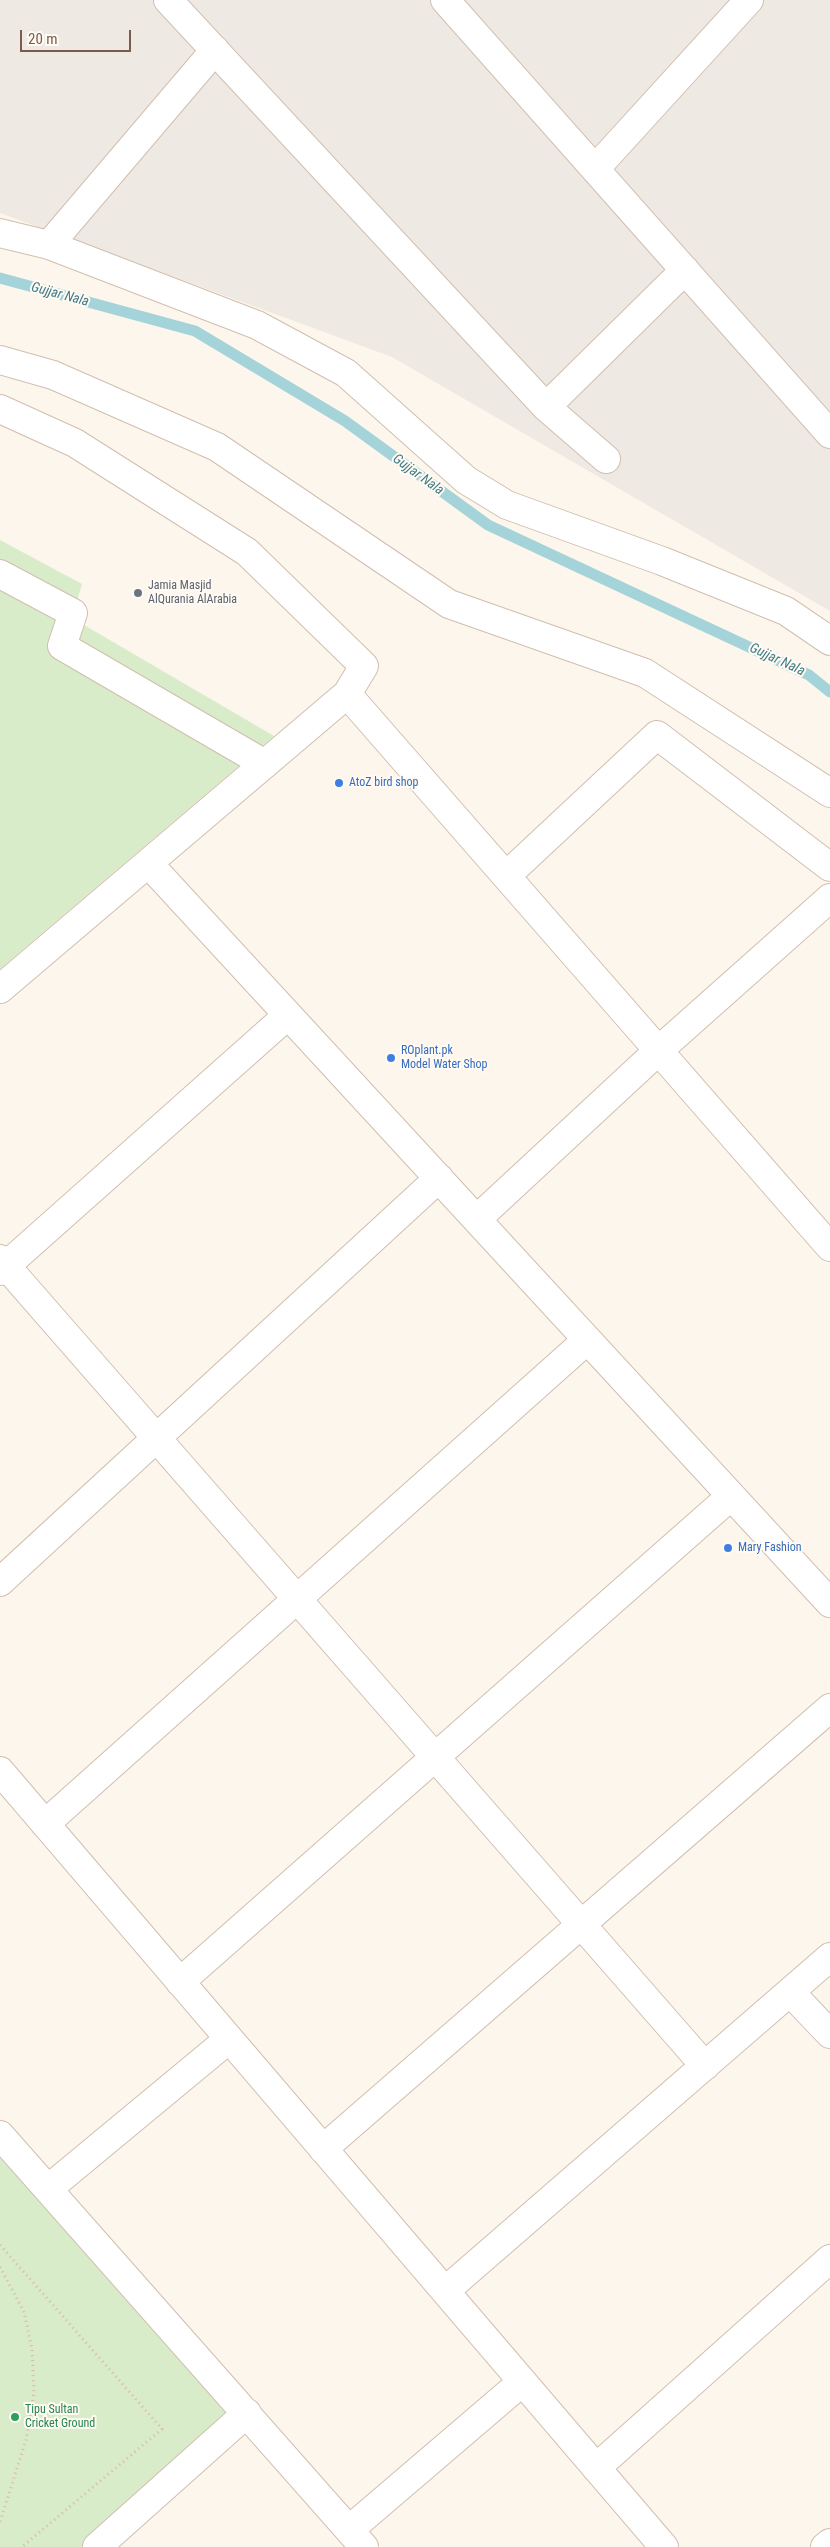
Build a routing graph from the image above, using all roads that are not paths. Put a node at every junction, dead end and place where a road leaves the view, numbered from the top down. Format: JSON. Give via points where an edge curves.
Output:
{"nodes":[{"id":1,"x":168,"y":0,"type":"edge"},
{"id":2,"x":445,"y":0,"type":"edge"},
{"id":3,"x":749,"y":0,"type":"edge"},
{"id":4,"x":215,"y":50,"type":"junction"},
{"id":5,"x":595,"y":168,"type":"junction"},
{"id":6,"x":0,"y":232,"type":"edge"},
{"id":7,"x":49,"y":245,"type":"junction"},
{"id":8,"x":685,"y":270,"type":"junction"},
{"id":9,"x":0,"y":360,"type":"edge"},
{"id":10,"x":546,"y":407,"type":"junction"},
{"id":11,"x":0,"y":409,"type":"edge"},
{"id":12,"x":830,"y":434,"type":"edge"},
{"id":13,"x":606,"y":459,"type":"dead end"},
{"id":14,"x":0,"y":574,"type":"edge"},
{"id":15,"x":830,"y":641,"type":"edge"},
{"id":16,"x":347,"y":694,"type":"junction"},
{"id":17,"x":265,"y":764,"type":"junction"},
{"id":18,"x":830,"y":793,"type":"edge"},
{"id":19,"x":148,"y":863,"type":"junction"},
{"id":20,"x":830,"y":867,"type":"edge"},
{"id":21,"x":506,"y":876,"type":"junction"},
{"id":22,"x":830,"y":898,"type":"edge"},
{"id":23,"x":0,"y":989,"type":"edge"},
{"id":24,"x":288,"y":1015,"type":"junction"},
{"id":25,"x":658,"y":1051,"type":"junction"},
{"id":26,"x":439,"y":1178,"type":"junction"},
{"id":27,"x":477,"y":1220,"type":"junction"},
{"id":28,"x":830,"y":1247,"type":"edge"},
{"id":29,"x":2,"y":1265,"type":"edge"},
{"id":30,"x":587,"y":1340,"type":"junction"},
{"id":31,"x":157,"y":1438,"type":"junction"},
{"id":32,"x":731,"y":1496,"type":"junction"},
{"id":33,"x":0,"y":1582,"type":"edge"},
{"id":34,"x":297,"y":1598,"type":"junction"},
{"id":35,"x":830,"y":1603,"type":"edge"},
{"id":36,"x":830,"y":1708,"type":"edge"},
{"id":37,"x":435,"y":1757,"type":"junction"},
{"id":38,"x":0,"y":1771,"type":"edge"},
{"id":39,"x":45,"y":1824,"type":"junction"},
{"id":40,"x":581,"y":1924,"type":"junction"},
{"id":41,"x":830,"y":1957,"type":"edge"},
{"id":42,"x":180,"y":1982,"type":"junction"},
{"id":43,"x":790,"y":1992,"type":"junction"},
{"id":44,"x":830,"y":2034,"type":"edge"},
{"id":45,"x":228,"y":2038,"type":"junction"},
{"id":46,"x":705,"y":2066,"type":"junction"},
{"id":47,"x":0,"y":2135,"type":"edge"},
{"id":48,"x":323,"y":2148,"type":"junction"},
{"id":49,"x":48,"y":2189,"type":"junction"},
{"id":50,"x":830,"y":2259,"type":"edge"},
{"id":51,"x":445,"y":2292,"type":"junction"},
{"id":52,"x":522,"y":2382,"type":"junction"},
{"id":53,"x":247,"y":2413,"type":"junction"},
{"id":54,"x":596,"y":2468,"type":"junction"},
{"id":55,"x":356,"y":2538,"type":"edge"},
{"id":56,"x":830,"y":2543,"type":"edge"},
{"id":57,"x":96,"y":2547,"type":"edge"},
{"id":58,"x":664,"y":2547,"type":"edge"},
{"id":59,"x":825,"y":2547,"type":"edge"}],
"edges":[{"from":1,"to":4,"type":"street"},
{"from":2,"to":5,"type":"street"},
{"from":3,"to":5,"type":"street"},
{"from":4,"to":7,"type":"street"},
{"from":4,"to":10,"type":"street"},
{"from":5,"to":8,"type":"street"},
{"from":6,"to":7,"type":"street"},
{"from":7,"to":15,"type":"street","via":[[257,325],[346,373],[466,480],[507,505],[662,560],[786,611]]},
{"from":8,"to":10,"type":"street"},
{"from":8,"to":12,"type":"street"},
{"from":9,"to":18,"type":"street","via":[[53,375],[217,446],[450,604],[645,673]]},
{"from":10,"to":13,"type":"street"},
{"from":11,"to":16,"type":"street","via":[[75,443],[247,552],[364,666]]},
{"from":14,"to":17,"type":"street","via":[[73,613],[62,646]]},
{"from":16,"to":17,"type":"street"},
{"from":16,"to":21,"type":"street"},
{"from":17,"to":19,"type":"street"},
{"from":19,"to":23,"type":"street"},
{"from":19,"to":24,"type":"street"},
{"from":20,"to":21,"type":"street","via":[[658,735]]},
{"from":21,"to":25,"type":"street"},
{"from":22,"to":25,"type":"street"},
{"from":24,"to":26,"type":"street"},
{"from":24,"to":29,"type":"street"},
{"from":25,"to":27,"type":"street"},
{"from":25,"to":28,"type":"street"},
{"from":26,"to":27,"type":"street"},
{"from":26,"to":31,"type":"street"},
{"from":27,"to":30,"type":"street"},
{"from":29,"to":31,"type":"street"},
{"from":30,"to":32,"type":"street"},
{"from":30,"to":34,"type":"street"},
{"from":31,"to":33,"type":"street"},
{"from":31,"to":34,"type":"street"},
{"from":32,"to":35,"type":"street"},
{"from":32,"to":37,"type":"street"},
{"from":34,"to":37,"type":"street"},
{"from":34,"to":39,"type":"street"},
{"from":36,"to":40,"type":"street"},
{"from":37,"to":40,"type":"street"},
{"from":37,"to":42,"type":"street"},
{"from":38,"to":39,"type":"street"},
{"from":39,"to":42,"type":"street"},
{"from":40,"to":46,"type":"street"},
{"from":40,"to":48,"type":"street"},
{"from":41,"to":43,"type":"street"},
{"from":42,"to":45,"type":"street"},
{"from":43,"to":44,"type":"street"},
{"from":43,"to":46,"type":"street"},
{"from":45,"to":48,"type":"street"},
{"from":45,"to":49,"type":"street"},
{"from":46,"to":51,"type":"street"},
{"from":47,"to":49,"type":"street"},
{"from":48,"to":51,"type":"street"},
{"from":49,"to":53,"type":"street"},
{"from":50,"to":54,"type":"street"},
{"from":51,"to":52,"type":"street"},
{"from":52,"to":54,"type":"street"},
{"from":52,"to":55,"type":"street"},
{"from":53,"to":55,"type":"street"},
{"from":53,"to":57,"type":"street"},
{"from":54,"to":58,"type":"street"},
{"from":56,"to":59,"type":"street"}]}
